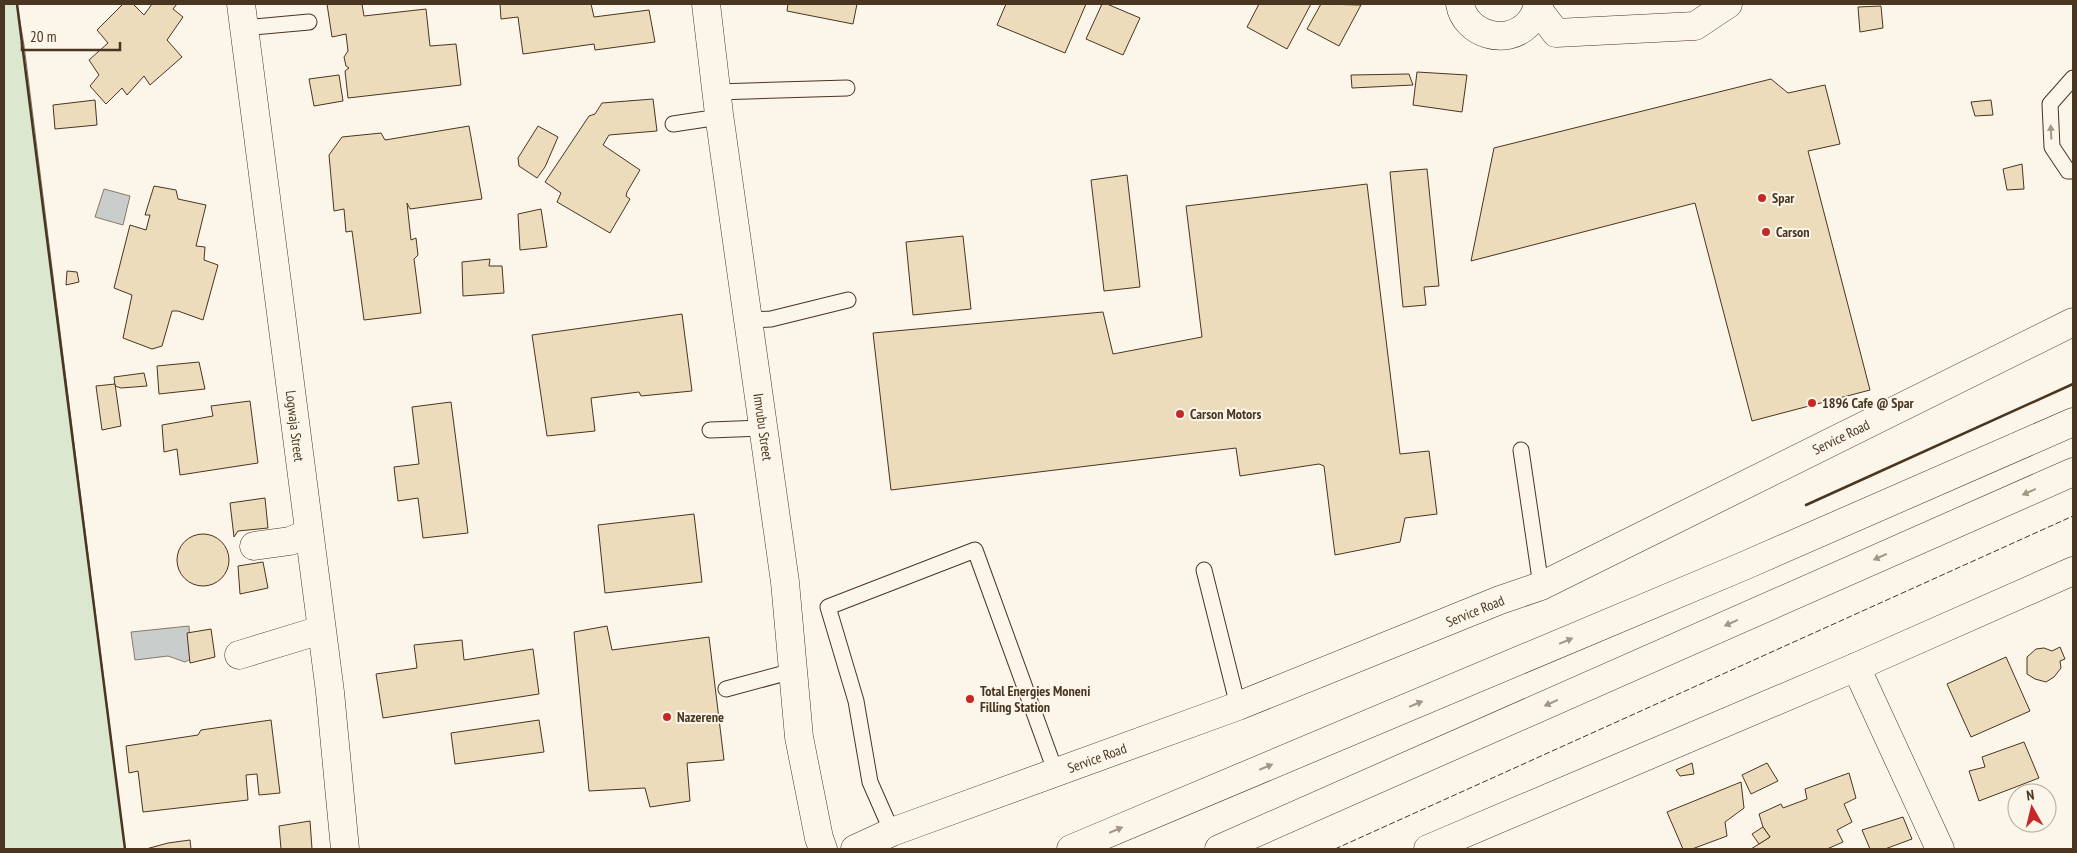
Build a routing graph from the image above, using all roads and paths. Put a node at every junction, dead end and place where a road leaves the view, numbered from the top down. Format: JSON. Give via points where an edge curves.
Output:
{"nodes":[{"id":1,"x":706,"y":4,"type":"edge"},
{"id":2,"x":1460,"y":4,"type":"edge"},
{"id":3,"x":1728,"y":4,"type":"edge"},
{"id":4,"x":1538,"y":6,"type":"edge"},
{"id":5,"x":242,"y":16,"type":"edge"},
{"id":6,"x":309,"y":22,"type":"dead end"},
{"id":7,"x":2073,"y":78,"type":"edge"},
{"id":8,"x":848,"y":88,"type":"dead end"},
{"id":9,"x":718,"y":103,"type":"junction"},
{"id":10,"x":672,"y":124,"type":"dead end"},
{"id":11,"x":2073,"y":171,"type":"edge"},
{"id":12,"x":848,"y":300,"type":"dead end"},
{"id":13,"x":748,"y":320,"type":"junction"},
{"id":14,"x":2073,"y":322,"type":"edge"},
{"id":15,"x":2073,"y":422,"type":"edge"},
{"id":16,"x":763,"y":428,"type":"junction"},
{"id":17,"x":710,"y":430,"type":"dead end"},
{"id":18,"x":1521,"y":450,"type":"dead end"},
{"id":19,"x":2073,"y":472,"type":"edge"},
{"id":20,"x":309,"y":533,"type":"junction"},
{"id":21,"x":254,"y":546,"type":"dead end"},
{"id":22,"x":1204,"y":570,"type":"dead end"},
{"id":23,"x":2073,"y":571,"type":"edge"},
{"id":24,"x":1541,"y":586,"type":"junction"},
{"id":25,"x":322,"y":630,"type":"junction"},
{"id":26,"x":238,"y":655,"type":"dead end"},
{"id":27,"x":1856,"y":667,"type":"junction"},
{"id":28,"x":793,"y":671,"type":"junction"},
{"id":29,"x":726,"y":689,"type":"dead end"},
{"id":30,"x":1238,"y":706,"type":"junction"},
{"id":31,"x":1056,"y":773,"type":"junction"},
{"id":32,"x":892,"y":832,"type":"junction"},
{"id":33,"x":345,"y":849,"type":"edge"},
{"id":34,"x":823,"y":849,"type":"edge"},
{"id":35,"x":855,"y":849,"type":"edge"},
{"id":36,"x":1072,"y":849,"type":"edge"},
{"id":37,"x":1219,"y":849,"type":"edge"},
{"id":38,"x":1428,"y":849,"type":"edge"},
{"id":39,"x":1940,"y":849,"type":"edge"}],
"edges":[{"from":1,"to":9,"type":"main road","name":"Imvubu Street"},
{"from":2,"to":4,"type":"main road","via":[[1467,21],[1478,30],[1504,36],[1527,25]]},
{"from":3,"to":4,"type":"main road","via":[[1695,26],[1556,33]]},
{"from":5,"to":6,"type":"lane"},
{"from":5,"to":20,"type":"main road","name":"Logwaja Street"},
{"from":11,"to":7,"type":"lane","one_way":true,"via":[[2068,170],[2052,147],[2050,104]]},
{"from":8,"to":9,"type":"lane"},
{"from":9,"to":10,"type":"lane","via":[[706,119]]},
{"from":9,"to":13,"type":"main road","name":"Imvubu Street"},
{"from":12,"to":13,"type":"lane","via":[[771,320]]},
{"from":13,"to":16,"type":"main road","name":"Imvubu Street"},
{"from":14,"to":24,"type":"main road","name":"Service Road"},
{"from":36,"to":15,"type":"main road","one_way":true,"via":[[1746,565]]},
{"from":16,"to":17,"type":"lane"},
{"from":16,"to":28,"type":"main road","name":"Imvubu Street","via":[[785,582]]},
{"from":18,"to":24,"type":"lane"},
{"from":19,"to":37,"type":"main road","one_way":true},
{"from":20,"to":21,"type":"main road","via":[[290,541]]},
{"from":20,"to":25,"type":"main road","name":"Logwaja Street"},
{"from":22,"to":30,"type":"lane"},
{"from":23,"to":27,"type":"main road"},
{"from":24,"to":30,"type":"main road","name":"Service Road"},
{"from":25,"to":26,"type":"main road"},
{"from":25,"to":33,"type":"main road","name":"Logwaja Street"},
{"from":27,"to":38,"type":"main road"},
{"from":27,"to":39,"type":"main road"},
{"from":28,"to":29,"type":"lane"},
{"from":28,"to":34,"type":"main road","name":"Imvubu Street","via":[[799,737]]},
{"from":30,"to":31,"type":"main road","name":"Service Road"},
{"from":31,"to":32,"type":"main road","name":"Service Road"},
{"from":31,"to":32,"type":"lane","via":[[975,550],[828,607],[856,701],[870,782]]},
{"from":32,"to":35,"type":"main road","name":"Service Road"}]}
